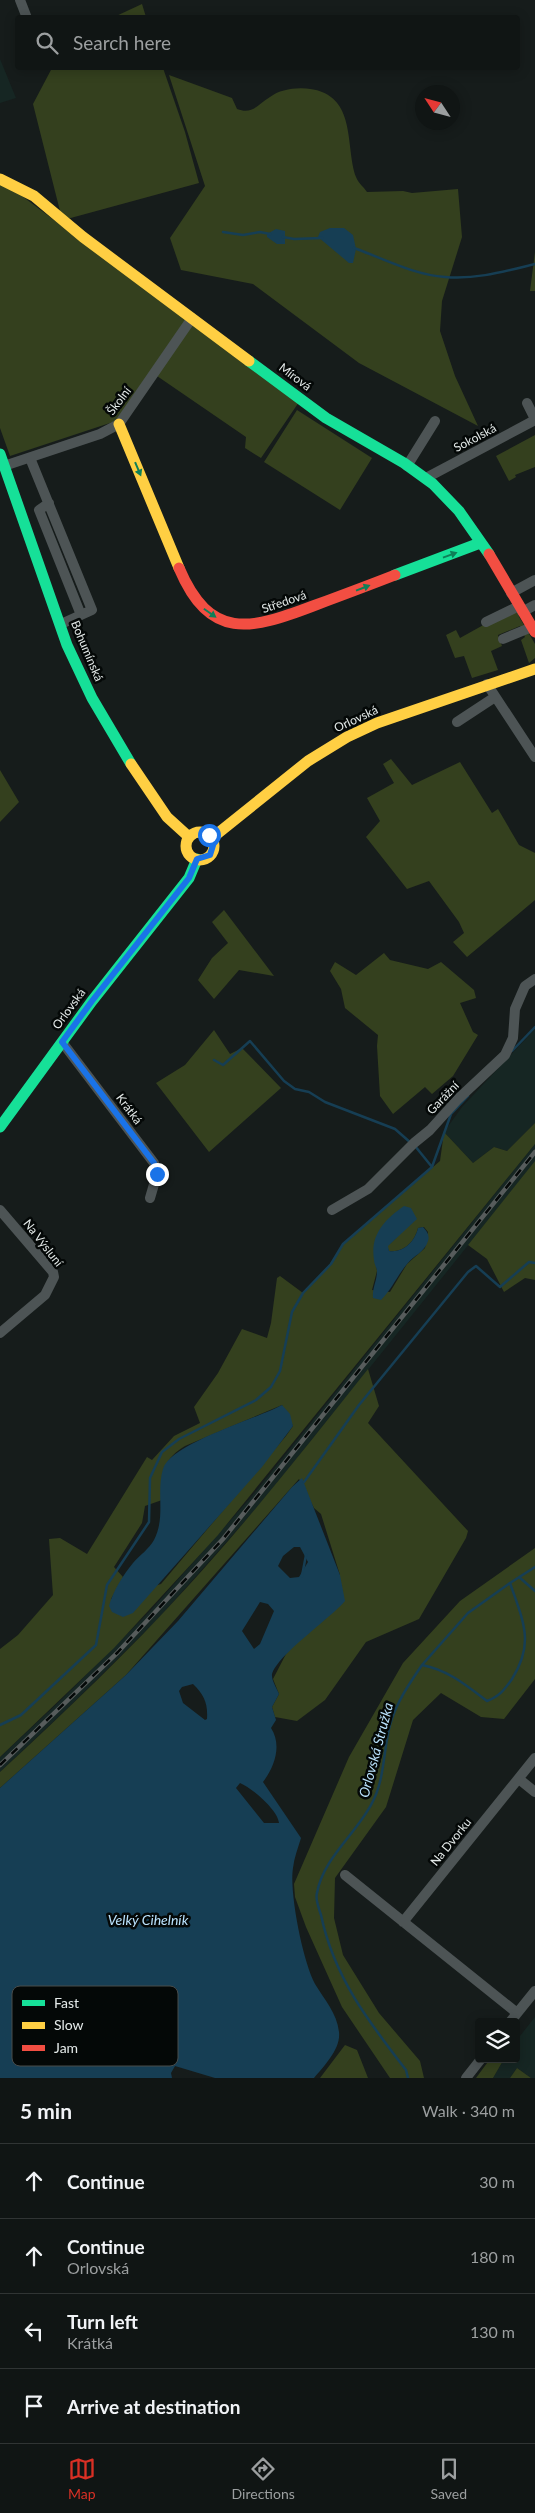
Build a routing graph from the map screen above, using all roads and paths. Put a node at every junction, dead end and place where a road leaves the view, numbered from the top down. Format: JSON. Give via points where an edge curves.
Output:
{"nodes":[{"id":1,"x":20,"y":0,"type":"edge"},
{"id":2,"x":26,"y":15,"type":"edge"},
{"id":3,"x":0,"y":179,"type":"edge"},
{"id":4,"x":192,"y":318,"type":"junction"},
{"id":5,"x":527,"y":403,"type":"dead end"},
{"id":6,"x":535,"y":419,"type":"edge"},
{"id":7,"x":435,"y":421,"type":"dead end"},
{"id":8,"x":119,"y":424,"type":"junction"},
{"id":9,"x":0,"y":454,"type":"edge"},
{"id":10,"x":30,"y":458,"type":"junction"},
{"id":11,"x":4,"y":466,"type":"junction"},
{"id":12,"x":407,"y":466,"type":"junction"},
{"id":13,"x":426,"y":478,"type":"junction"},
{"id":14,"x":480,"y":543,"type":"junction"},
{"id":15,"x":535,"y":580,"type":"edge"},
{"id":16,"x":511,"y":593,"type":"junction"},
{"id":17,"x":535,"y":605,"type":"edge"},
{"id":18,"x":521,"y":609,"type":"junction"},
{"id":19,"x":486,"y":622,"type":"dead end"},
{"id":20,"x":61,"y":624,"type":"junction"},
{"id":21,"x":534,"y":630,"type":"edge"},
{"id":22,"x":502,"y":639,"type":"dead end"},
{"id":23,"x":535,"y":669,"type":"edge"},
{"id":24,"x":487,"y":684,"type":"junction"},
{"id":25,"x":495,"y":697,"type":"junction"},
{"id":26,"x":457,"y":722,"type":"dead end"},
{"id":27,"x":535,"y":757,"type":"edge"},
{"id":28,"x":189,"y":837,"type":"junction"},
{"id":29,"x":212,"y":838,"type":"junction"},
{"id":30,"x":197,"y":859,"type":"junction"},
{"id":31,"x":535,"y":979,"type":"edge"},
{"id":32,"x":62,"y":1042,"type":"junction"},
{"id":33,"x":0,"y":1128,"type":"edge"},
{"id":34,"x":150,"y":1198,"type":"dead end"},
{"id":35,"x":0,"y":1210,"type":"edge"},
{"id":36,"x":332,"y":1210,"type":"dead end"},
{"id":37,"x":0,"y":1333,"type":"edge"},
{"id":38,"x":535,"y":1758,"type":"edge"},
{"id":39,"x":518,"y":1779,"type":"junction"},
{"id":40,"x":535,"y":1792,"type":"edge"},
{"id":41,"x":345,"y":1875,"type":"dead end"},
{"id":42,"x":403,"y":1922,"type":"junction"},
{"id":43,"x":535,"y":1990,"type":"edge"},
{"id":44,"x":517,"y":2013,"type":"junction"},
{"id":45,"x":513,"y":2018,"type":"edge"},
{"id":46,"x":478,"y":2063,"type":"edge"},
{"id":47,"x":466,"y":2078,"type":"edge"}],
"edges":[{"from":1,"to":2,"type":"street"},
{"from":3,"to":4,"type":"main road","name":"Mírová","via":[[27,192]]},
{"from":4,"to":8,"type":"street","name":"Školní"},
{"from":4,"to":12,"type":"main road","name":"Mírová","via":[[328,419]]},
{"from":5,"to":6,"type":"street","name":"Sokolská"},
{"from":6,"to":13,"type":"street","name":"Sokolská"},
{"from":7,"to":12,"type":"street"},
{"from":8,"to":10,"type":"street","name":"Školní","via":[[100,434]]},
{"from":8,"to":14,"type":"main road","name":"Středová","one_way":true,"via":[[188,588],[200,606],[228,624],[255,626],[271,622]]},
{"from":9,"to":11,"type":"main road","name":"Bohumínská"},
{"from":10,"to":11,"type":"street","name":"Školní"},
{"from":10,"to":20,"type":"street","via":[[92,610]]},
{"from":11,"to":20,"type":"main road","name":"Bohumínská"},
{"from":12,"to":13,"type":"main road","name":"Mírová"},
{"from":13,"to":14,"type":"main road","name":"Mírová","via":[[446,497]]},
{"from":14,"to":16,"type":"main road","name":"Mírová"},
{"from":15,"to":16,"type":"street"},
{"from":16,"to":18,"type":"main road","name":"Mírová"},
{"from":17,"to":18,"type":"street"},
{"from":18,"to":19,"type":"street"},
{"from":18,"to":21,"type":"main road","name":"Mírová"},
{"from":20,"to":28,"type":"main road","name":"Bohumínská","via":[[79,670],[110,730],[160,809]]},
{"from":21,"to":22,"type":"street"},
{"from":23,"to":24,"type":"main road","name":"Orlovská"},
{"from":24,"to":25,"type":"street"},
{"from":24,"to":29,"type":"main road","name":"Orlovská","via":[[347,737],[308,761]]},
{"from":25,"to":26,"type":"street"},
{"from":25,"to":27,"type":"street"},
{"from":28,"to":29,"type":"main road","via":[[201,831]]},
{"from":28,"to":30,"type":"main road","via":[[187,850]]},
{"from":29,"to":30,"type":"main road","via":[[213,852],[206,858]]},
{"from":30,"to":32,"type":"main road","name":"Orlovská","via":[[189,878]]},
{"from":31,"to":36,"type":"street","name":"Garážní","via":[[525,986],[515,1009],[514,1038],[505,1055],[368,1189]]},
{"from":32,"to":33,"type":"main road","name":"Orlovská"},
{"from":32,"to":34,"type":"street","name":"Krátká","via":[[154,1163],[157,1174]]},
{"from":35,"to":37,"type":"street","name":"Na Výsluní","via":[[54,1277],[45,1295]]},
{"from":38,"to":39,"type":"street","name":"Na Dvorku"},
{"from":39,"to":40,"type":"street"},
{"from":39,"to":42,"type":"street","name":"Na Dvorku"},
{"from":41,"to":42,"type":"street"},
{"from":42,"to":44,"type":"street"},
{"from":43,"to":44,"type":"street"},
{"from":44,"to":45,"type":"street"},
{"from":46,"to":47,"type":"street"}]}
